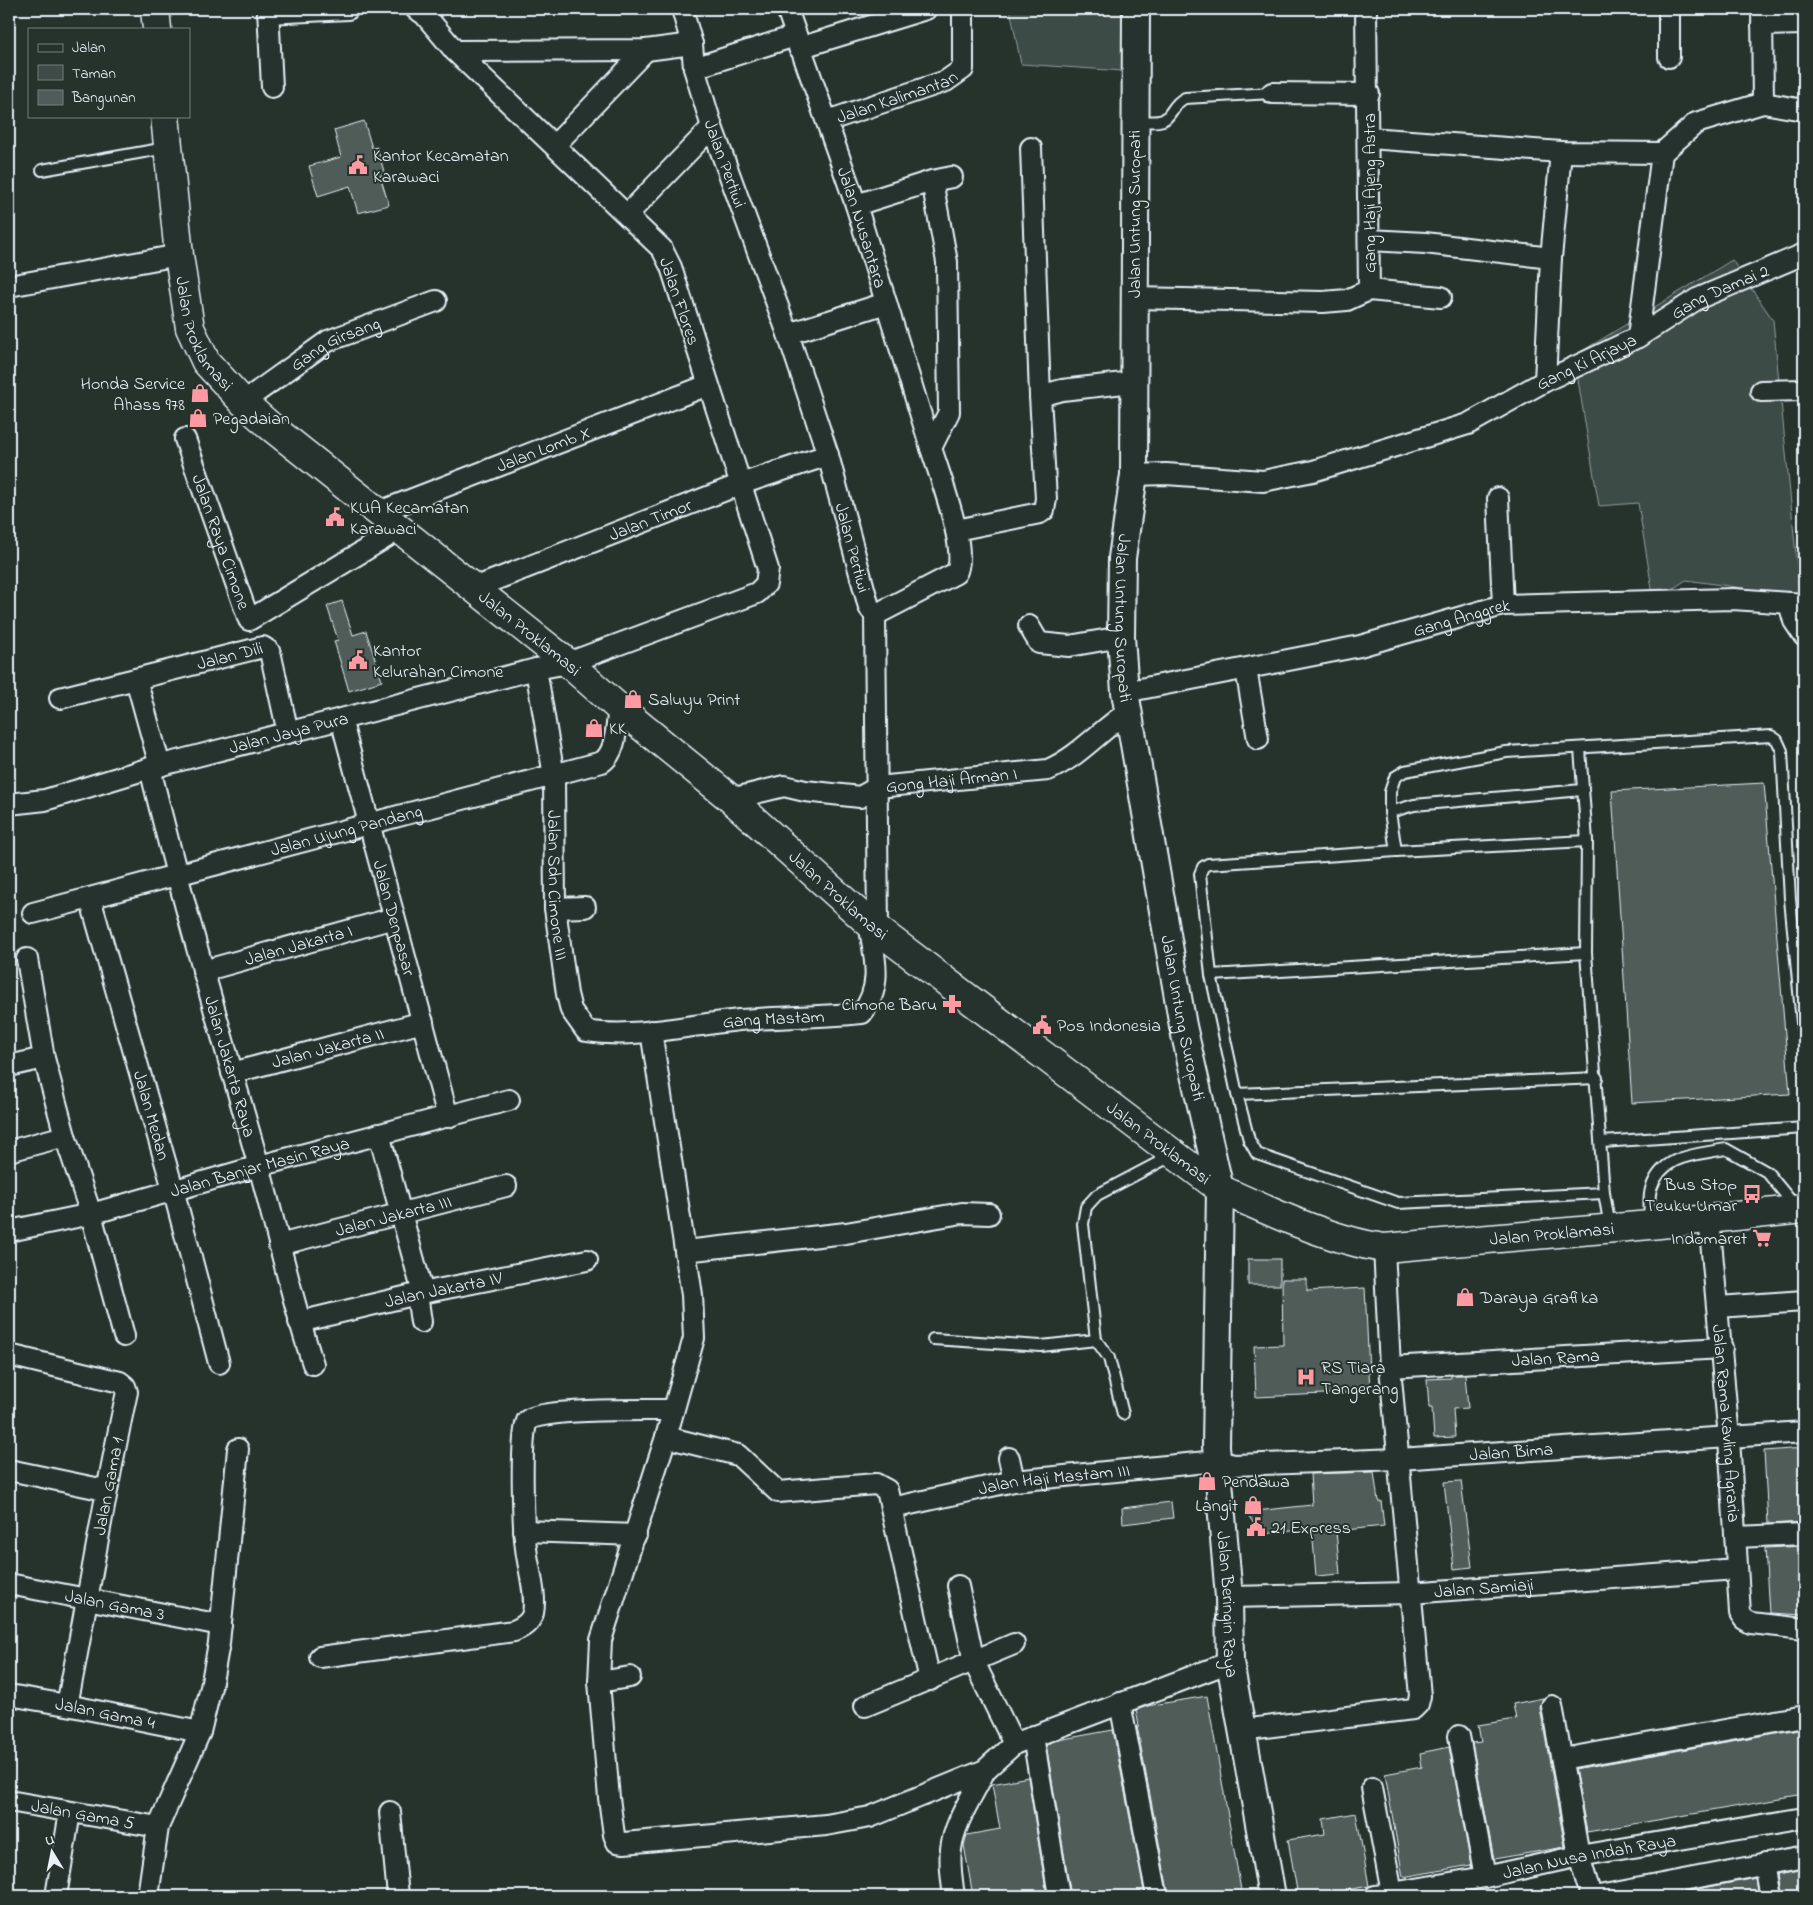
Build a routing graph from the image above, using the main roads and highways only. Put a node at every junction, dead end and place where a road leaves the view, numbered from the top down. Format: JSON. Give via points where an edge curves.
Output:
{"nodes":[{"id":1,"x":155,"y":9,"type":"edge"},
{"id":2,"x":157,"y":28,"type":"edge"},
{"id":3,"x":165,"y":118,"type":"edge"},
{"id":4,"x":1801,"y":1209,"type":"edge"}],
"edges":[{"from":1,"to":2,"type":"main road"},
{"from":3,"to":4,"type":"main road","name":"Jalan Proklamasi","via":[[185,308],[196,344],[206,362],[243,402],[568,663],[731,799],[874,926],[1220,1188],[1270,1212],[1365,1245],[1384,1248]]}]}
